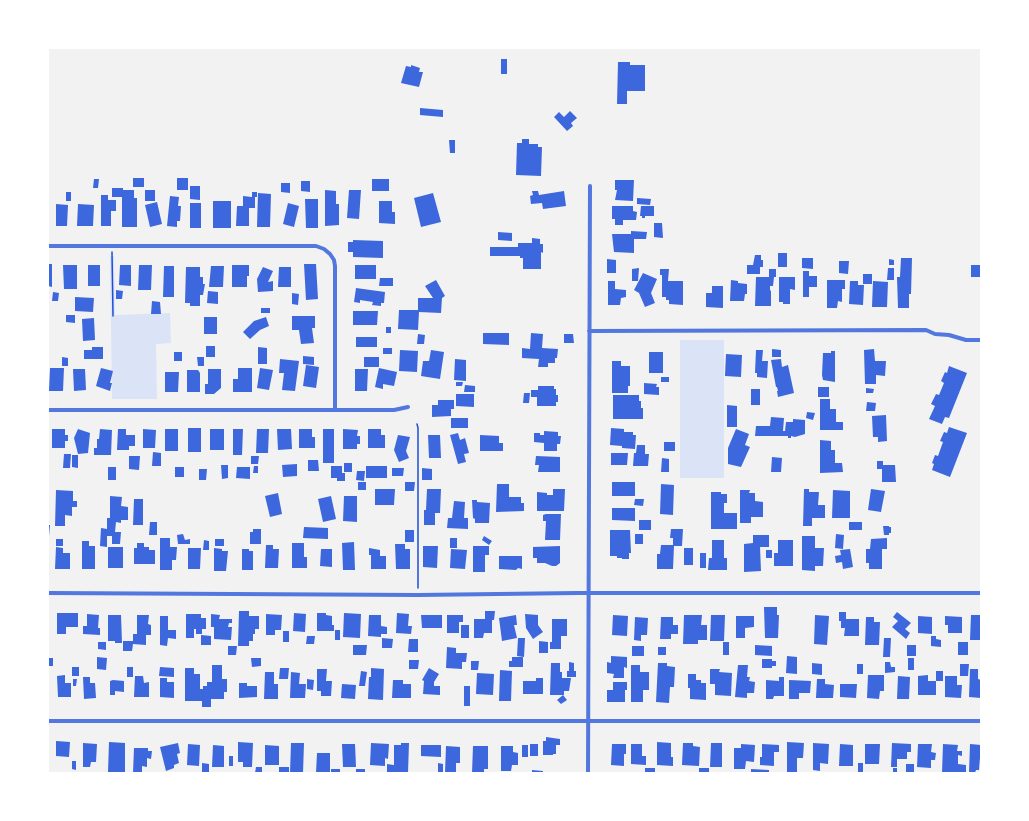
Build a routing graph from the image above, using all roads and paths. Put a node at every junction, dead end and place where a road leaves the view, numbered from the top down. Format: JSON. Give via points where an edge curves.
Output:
{"nodes":[{"id":1,"x":590,"y":186,"type":"dead end"},
{"id":2,"x":48,"y":246,"type":"edge"},
{"id":3,"x":112,"y":246,"type":"junction"},
{"id":4,"x":113,"y":316,"type":"dead end"},
{"id":5,"x":589,"y":332,"type":"junction"},
{"id":6,"x":981,"y":340,"type":"edge"},
{"id":7,"x":408,"y":407,"type":"dead end"},
{"id":8,"x":48,"y":410,"type":"edge"},
{"id":9,"x":335,"y":410,"type":"junction"},
{"id":10,"x":417,"y":424,"type":"dead end"},
{"id":11,"x":48,"y":593,"type":"edge"},
{"id":12,"x":589,"y":593,"type":"junction"},
{"id":13,"x":981,"y":593,"type":"edge"},
{"id":14,"x":418,"y":595,"type":"junction"},
{"id":15,"x":48,"y":721,"type":"edge"},
{"id":16,"x":589,"y":721,"type":"junction"},
{"id":17,"x":981,"y":721,"type":"edge"},
{"id":18,"x":588,"y":773,"type":"edge"}],
"edges":[{"from":1,"to":5,"type":"street"},
{"from":2,"to":3,"type":"street"},
{"from":3,"to":4,"type":"path"},
{"from":3,"to":9,"type":"street","via":[[316,246],[324,249],[334,260],[335,266]]},
{"from":5,"to":6,"type":"street","via":[[926,330],[966,340]]},
{"from":5,"to":12,"type":"street"},
{"from":7,"to":9,"type":"street","via":[[394,410]]},
{"from":8,"to":9,"type":"street"},
{"from":10,"to":14,"type":"path"},
{"from":11,"to":14,"type":"street"},
{"from":12,"to":13,"type":"street"},
{"from":12,"to":14,"type":"street"},
{"from":12,"to":16,"type":"street"},
{"from":15,"to":16,"type":"street"},
{"from":16,"to":17,"type":"street"},
{"from":16,"to":18,"type":"street"}]}
